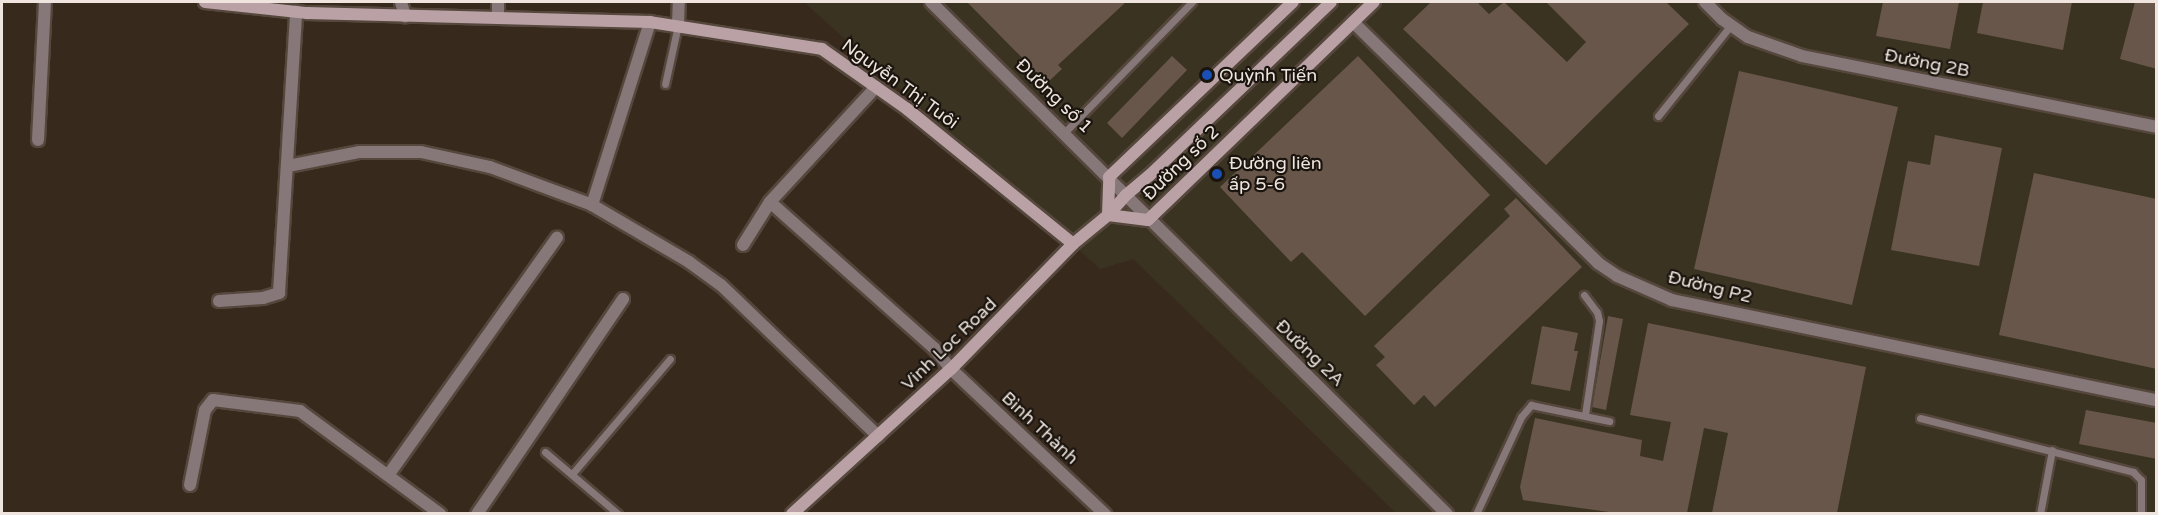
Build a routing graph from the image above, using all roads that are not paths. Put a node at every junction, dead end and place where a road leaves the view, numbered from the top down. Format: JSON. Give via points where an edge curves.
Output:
{"nodes":[{"id":1,"x":45,"y":2,"type":"edge"},
{"id":2,"x":206,"y":2,"type":"edge"},
{"id":3,"x":401,"y":2,"type":"edge"},
{"id":4,"x":498,"y":2,"type":"edge"},
{"id":5,"x":679,"y":2,"type":"edge"},
{"id":6,"x":931,"y":2,"type":"edge"},
{"id":7,"x":1192,"y":2,"type":"edge"},
{"id":8,"x":1293,"y":2,"type":"edge"},
{"id":9,"x":1332,"y":2,"type":"edge"},
{"id":10,"x":1374,"y":2,"type":"edge"},
{"id":11,"x":1705,"y":2,"type":"edge"},
{"id":12,"x":296,"y":12,"type":"junction"},
{"id":13,"x":405,"y":16,"type":"junction"},
{"id":14,"x":498,"y":17,"type":"junction"},
{"id":15,"x":650,"y":22,"type":"junction"},
{"id":16,"x":1353,"y":22,"type":"junction"},
{"id":17,"x":678,"y":25,"type":"junction"},
{"id":18,"x":1731,"y":25,"type":"junction"},
{"id":19,"x":665,"y":84,"type":"dead end"},
{"id":20,"x":876,"y":87,"type":"junction"},
{"id":21,"x":1658,"y":116,"type":"dead end"},
{"id":22,"x":2157,"y":127,"type":"edge"},
{"id":23,"x":1065,"y":132,"type":"junction"},
{"id":24,"x":38,"y":140,"type":"dead end"},
{"id":25,"x":288,"y":166,"type":"junction"},
{"id":26,"x":1109,"y":177,"type":"junction"},
{"id":27,"x":1126,"y":195,"type":"junction"},
{"id":28,"x":770,"y":202,"type":"junction"},
{"id":29,"x":592,"y":205,"type":"junction"},
{"id":30,"x":1108,"y":215,"type":"junction"},
{"id":31,"x":1148,"y":220,"type":"junction"},
{"id":32,"x":556,"y":238,"type":"dead end"},
{"id":33,"x":1073,"y":244,"type":"junction"},
{"id":34,"x":743,"y":245,"type":"dead end"},
{"id":35,"x":1584,"y":295,"type":"dead end"},
{"id":36,"x":623,"y":299,"type":"dead end"},
{"id":37,"x":219,"y":301,"type":"dead end"},
{"id":38,"x":670,"y":359,"type":"dead end"},
{"id":39,"x":951,"y":369,"type":"junction"},
{"id":40,"x":2157,"y":400,"type":"edge"},
{"id":41,"x":1585,"y":415,"type":"junction"},
{"id":42,"x":1920,"y":418,"type":"dead end"},
{"id":43,"x":1609,"y":421,"type":"dead end"},
{"id":44,"x":878,"y":436,"type":"junction"},
{"id":45,"x":2052,"y":450,"type":"junction"},
{"id":46,"x":545,"y":452,"type":"dead end"},
{"id":47,"x":389,"y":474,"type":"junction"},
{"id":48,"x":572,"y":474,"type":"junction"},
{"id":49,"x":190,"y":485,"type":"dead end"},
{"id":50,"x":440,"y":513,"type":"edge"},
{"id":51,"x":477,"y":513,"type":"edge"},
{"id":52,"x":618,"y":513,"type":"edge"},
{"id":53,"x":792,"y":513,"type":"edge"},
{"id":54,"x":1105,"y":513,"type":"edge"},
{"id":55,"x":1447,"y":513,"type":"edge"},
{"id":56,"x":1476,"y":513,"type":"edge"},
{"id":57,"x":2040,"y":513,"type":"edge"},
{"id":58,"x":2141,"y":513,"type":"edge"}],
"edges":[{"from":1,"to":24,"type":"street"},
{"from":2,"to":12,"type":"main road","name":"Nguyễn Thị Tuôi"},
{"from":3,"to":13,"type":"street"},
{"from":4,"to":14,"type":"street"},
{"from":5,"to":17,"type":"street"},
{"from":6,"to":23,"type":"street","name":"Đường số 1"},
{"from":7,"to":23,"type":"lane"},
{"from":8,"to":26,"type":"main road"},
{"from":9,"to":27,"type":"main road","name":"Đường số 2"},
{"from":10,"to":16,"type":"main road","name":"Đường số 2"},
{"from":11,"to":18,"type":"street","name":"Đường 2B"},
{"from":12,"to":13,"type":"main road","name":"Nguyễn Thị Tuôi"},
{"from":12,"to":25,"type":"street"},
{"from":13,"to":14,"type":"main road","name":"Nguyễn Thị Tuôi"},
{"from":14,"to":15,"type":"main road","name":"Nguyễn Thị Tuôi"},
{"from":15,"to":17,"type":"main road","name":"Nguyễn Thị Tuôi"},
{"from":15,"to":29,"type":"street"},
{"from":16,"to":31,"type":"main road","name":"Đường số 2"},
{"from":16,"to":40,"type":"street","name":"Đường P2","via":[[1598,263],[1617,276],[1672,300]]},
{"from":17,"to":19,"type":"lane"},
{"from":17,"to":20,"type":"main road","name":"Nguyễn Thị Tuôi","via":[[822,50]]},
{"from":18,"to":21,"type":"lane"},
{"from":18,"to":22,"type":"street","name":"Đường 2B","via":[[1748,37],[1802,56]]},
{"from":20,"to":28,"type":"street"},
{"from":20,"to":33,"type":"main road","name":"Nguyễn Thị Tuôi"},
{"from":23,"to":26,"type":"street","name":"Đường số 1"},
{"from":25,"to":29,"type":"street","via":[[359,152],[421,152],[490,167]]},
{"from":25,"to":37,"type":"street","via":[[279,293]]},
{"from":26,"to":27,"type":"street","name":"Đường số 1"},
{"from":26,"to":30,"type":"main road"},
{"from":27,"to":30,"type":"main road","name":"Vinh Loc Road"},
{"from":27,"to":31,"type":"street","name":"Đường số 1"},
{"from":28,"to":34,"type":"street"},
{"from":28,"to":39,"type":"street","name":"Bình Thành","via":[[934,348]]},
{"from":29,"to":44,"type":"street","via":[[721,285]]},
{"from":30,"to":31,"type":"main road","name":"Đường số 2"},
{"from":30,"to":33,"type":"main road","name":"Vinh Loc Road"},
{"from":31,"to":55,"type":"street","name":"Đường 2A"},
{"from":32,"to":47,"type":"street"},
{"from":33,"to":39,"type":"main road","name":"Vinh Loc Road"},
{"from":35,"to":41,"type":"lane","via":[[1599,321]]},
{"from":36,"to":51,"type":"street"},
{"from":38,"to":48,"type":"lane"},
{"from":39,"to":44,"type":"main road","name":"Vinh Loc Road"},
{"from":39,"to":54,"type":"street","name":"Bình Thành"},
{"from":41,"to":43,"type":"lane"},
{"from":41,"to":56,"type":"lane","via":[[1536,404],[1528,407]]},
{"from":42,"to":45,"type":"lane"},
{"from":44,"to":53,"type":"main road","name":"Vinh Loc Road"},
{"from":45,"to":57,"type":"lane"},
{"from":45,"to":58,"type":"lane","via":[[2133,472],[2141,480]]},
{"from":46,"to":48,"type":"lane"},
{"from":47,"to":49,"type":"street","via":[[300,411],[213,399],[204,410]]},
{"from":47,"to":50,"type":"street"},
{"from":48,"to":52,"type":"lane"}]}
